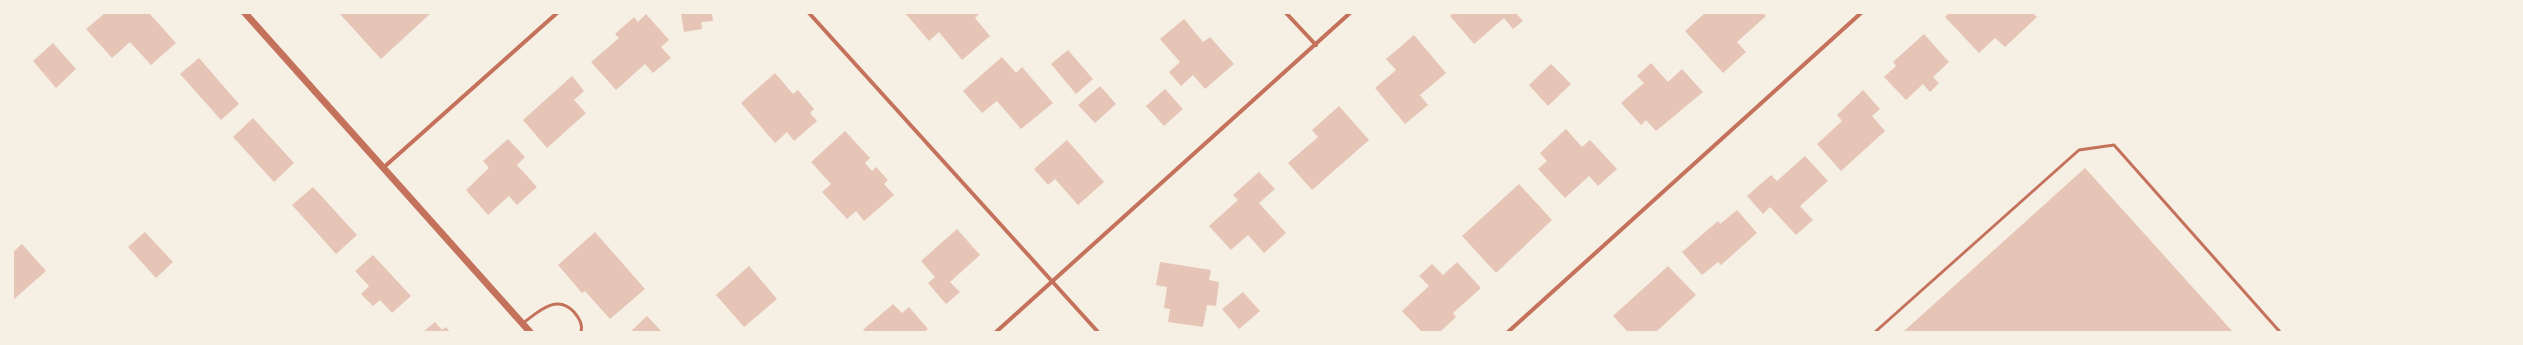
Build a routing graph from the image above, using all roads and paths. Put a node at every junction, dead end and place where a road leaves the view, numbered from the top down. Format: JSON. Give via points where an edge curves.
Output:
{"nodes":[{"id":1,"x":245,"y":13,"type":"edge"},
{"id":2,"x":557,"y":13,"type":"edge"},
{"id":3,"x":809,"y":13,"type":"edge"},
{"id":4,"x":1286,"y":13,"type":"edge"},
{"id":5,"x":1350,"y":13,"type":"edge"},
{"id":6,"x":1861,"y":13,"type":"edge"},
{"id":7,"x":1316,"y":45,"type":"junction"},
{"id":8,"x":384,"y":168,"type":"junction"},
{"id":9,"x":1053,"y":282,"type":"junction"},
{"id":10,"x":522,"y":324,"type":"junction"},
{"id":11,"x":530,"y":332,"type":"edge"},
{"id":12,"x":581,"y":332,"type":"edge"},
{"id":13,"x":996,"y":332,"type":"edge"},
{"id":14,"x":1098,"y":332,"type":"edge"},
{"id":15,"x":1508,"y":332,"type":"edge"},
{"id":16,"x":1875,"y":332,"type":"edge"},
{"id":17,"x":2280,"y":332,"type":"edge"}],
"edges":[{"from":1,"to":8,"type":"street"},
{"from":2,"to":8,"type":"street"},
{"from":3,"to":9,"type":"street"},
{"from":4,"to":7,"type":"street"},
{"from":5,"to":7,"type":"street"},
{"from":6,"to":15,"type":"street"},
{"from":7,"to":9,"type":"street"},
{"from":8,"to":10,"type":"street"},
{"from":9,"to":13,"type":"street"},
{"from":9,"to":14,"type":"street"},
{"from":10,"to":11,"type":"street"},
{"from":10,"to":12,"type":"lane","via":[[542,308],[556,303],[572,310],[579,319]]},
{"from":16,"to":17,"type":"lane","via":[[2079,150],[2114,145]]}]}
